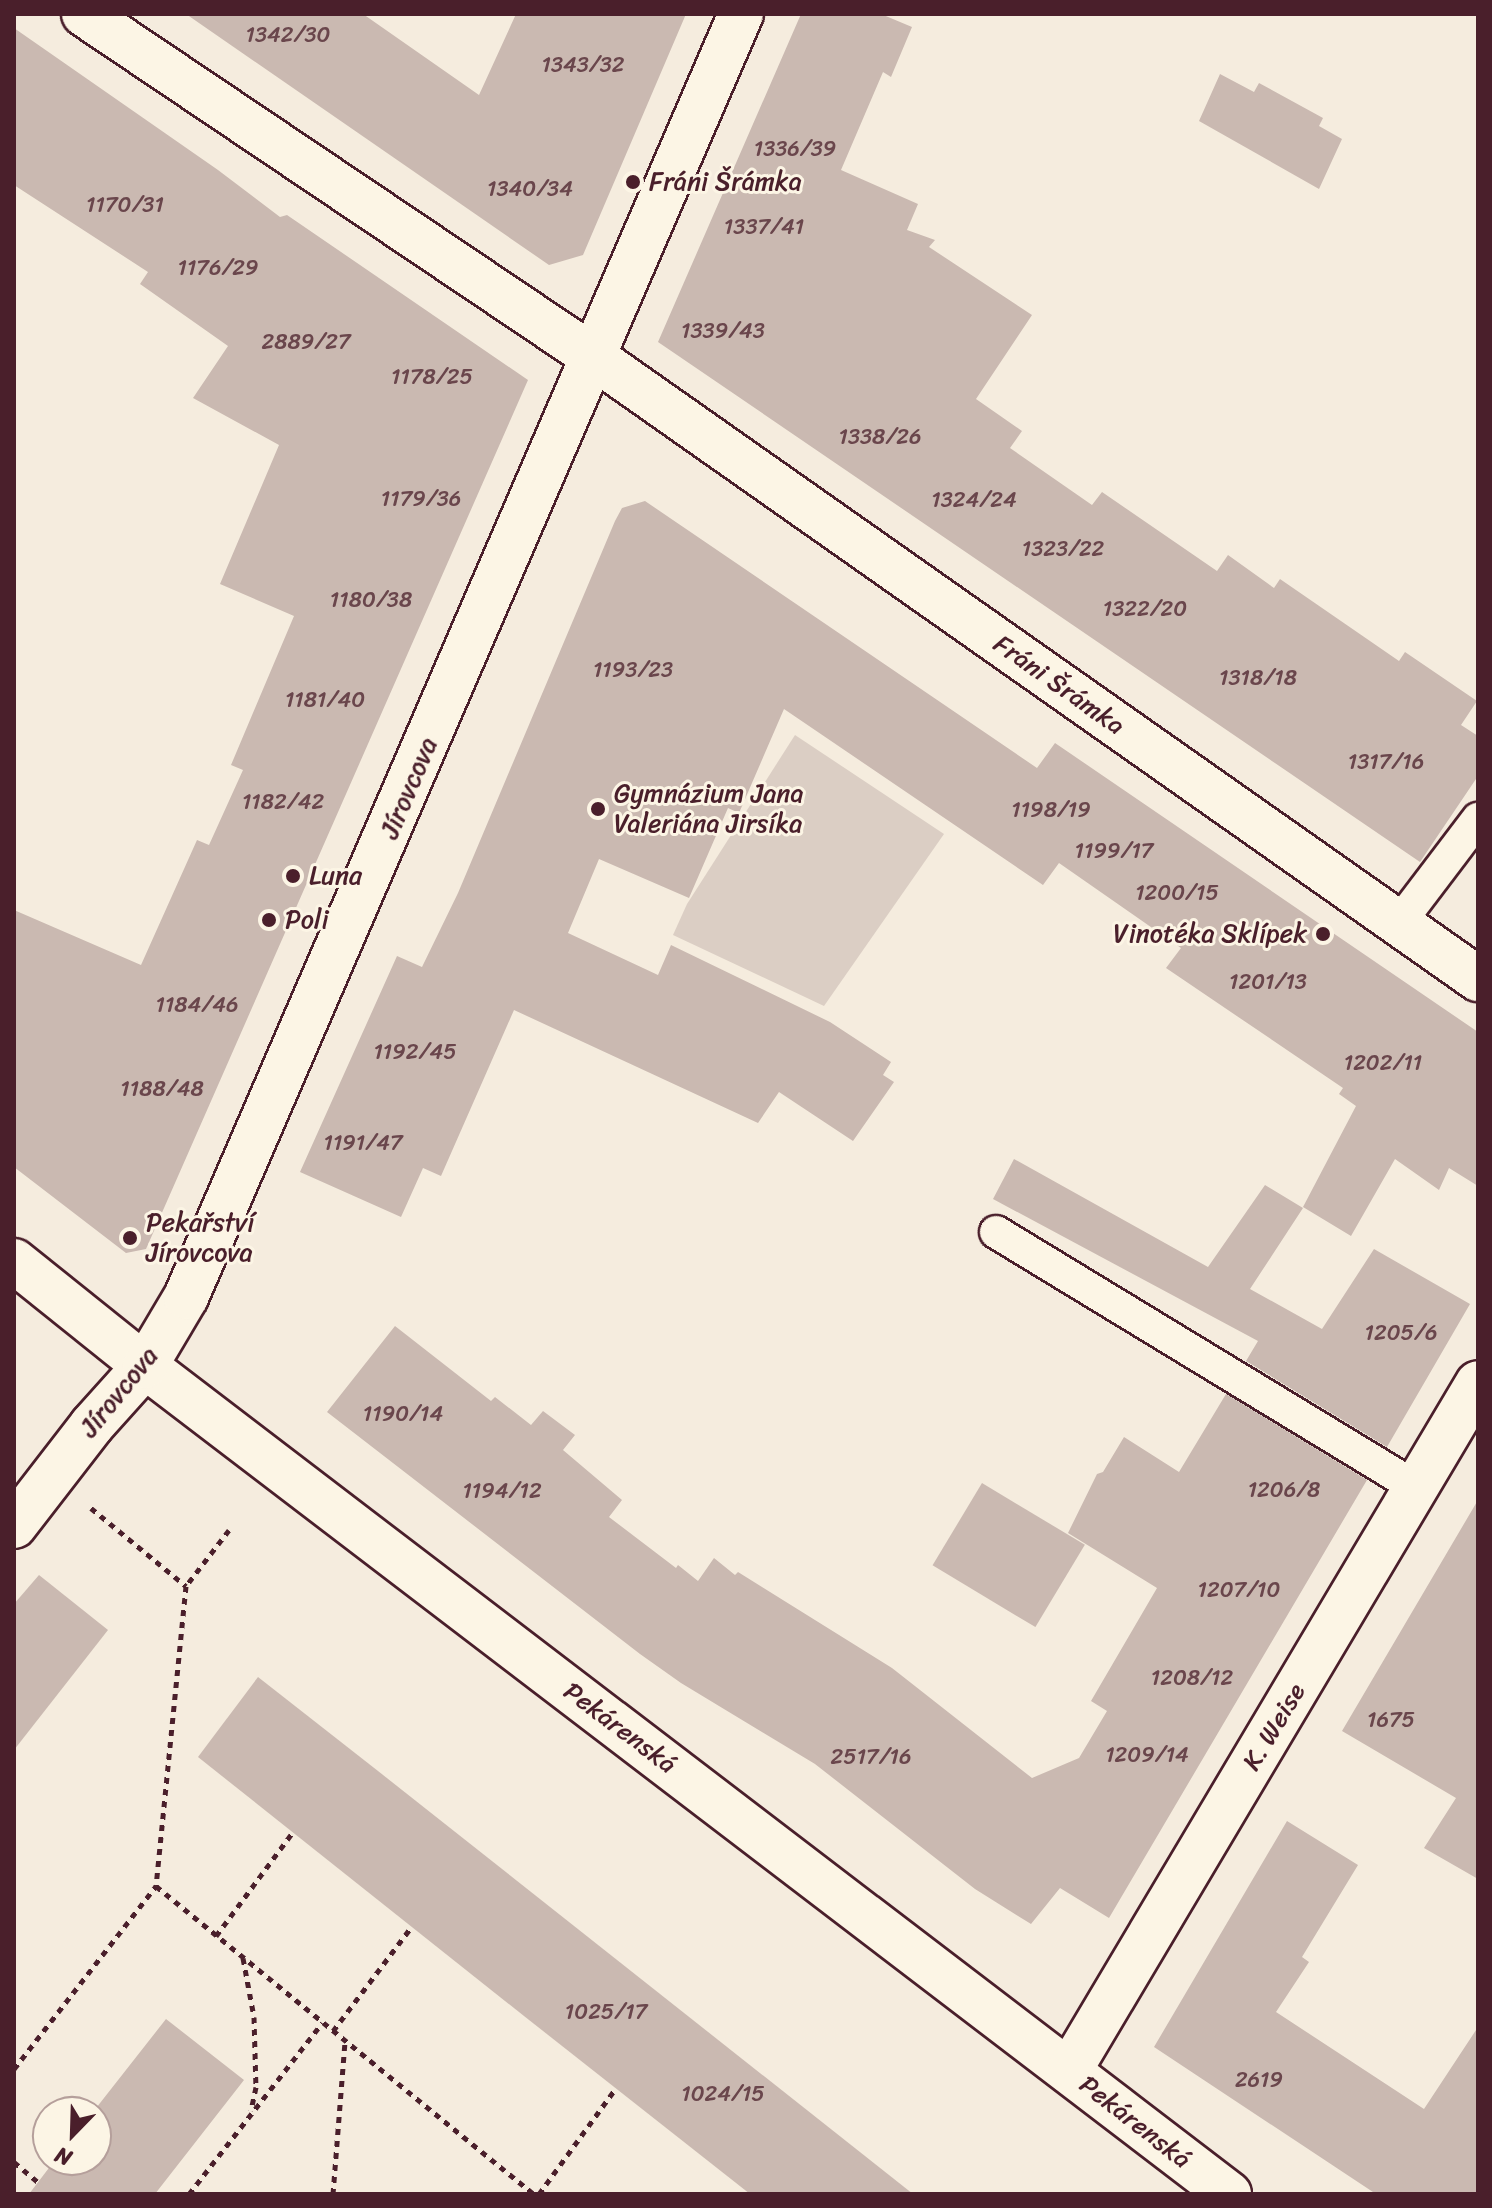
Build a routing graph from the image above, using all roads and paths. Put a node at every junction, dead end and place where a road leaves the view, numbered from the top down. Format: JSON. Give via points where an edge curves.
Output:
{"nodes":[{"id":1,"x":84,"y":14,"type":"edge"},
{"id":2,"x":741,"y":14,"type":"edge"},
{"id":3,"x":595,"y":358,"type":"junction"},
{"id":4,"x":1478,"y":819,"type":"edge"},
{"id":5,"x":1399,"y":923,"type":"junction"},
{"id":6,"x":1478,"y":979,"type":"edge"},
{"id":7,"x":996,"y":1232,"type":"dead end"},
{"id":8,"x":14,"y":1261,"type":"edge"},
{"id":9,"x":145,"y":1366,"type":"junction"},
{"id":10,"x":1478,"y":1383,"type":"edge"},
{"id":11,"x":1416,"y":1487,"type":"junction"},
{"id":12,"x":86,"y":1504,"type":"dead end"},
{"id":13,"x":14,"y":1526,"type":"edge"},
{"id":14,"x":229,"y":1530,"type":"dead end"},
{"id":15,"x":186,"y":1586,"type":"junction"},
{"id":16,"x":293,"y":1832,"type":"dead end"},
{"id":17,"x":156,"y":1886,"type":"junction"},
{"id":18,"x":412,"y":1926,"type":"dead end"},
{"id":19,"x":216,"y":1936,"type":"junction"},
{"id":20,"x":243,"y":1958,"type":"junction"},
{"id":21,"x":322,"y":2023,"type":"junction"},
{"id":22,"x":333,"y":2031,"type":"junction"},
{"id":23,"x":345,"y":2041,"type":"junction"},
{"id":24,"x":14,"y":2069,"type":"edge"},
{"id":25,"x":1069,"y":2071,"type":"junction"},
{"id":26,"x":616,"y":2088,"type":"dead end"},
{"id":27,"x":250,"y":2115,"type":"junction"},
{"id":28,"x":14,"y":2162,"type":"edge"},
{"id":29,"x":38,"y":2182,"type":"dead end"},
{"id":30,"x":189,"y":2194,"type":"edge"},
{"id":31,"x":333,"y":2194,"type":"edge"},
{"id":32,"x":536,"y":2194,"type":"edge"},
{"id":33,"x":1229,"y":2194,"type":"edge"}],
"edges":[{"from":1,"to":3,"type":"street","name":"Fráni Šrámka"},
{"from":2,"to":3,"type":"street","name":"Jírovcova"},
{"from":3,"to":5,"type":"street","name":"Fráni Šrámka"},
{"from":3,"to":9,"type":"street","name":"Jírovcova","via":[[186,1297]]},
{"from":4,"to":5,"type":"lane"},
{"from":5,"to":6,"type":"street","name":"Fráni Šrámka"},
{"from":7,"to":11,"type":"lane"},
{"from":8,"to":9,"type":"street","name":"Pekárenská"},
{"from":9,"to":13,"type":"street","name":"Jírovcova"},
{"from":9,"to":25,"type":"street","name":"Pekárenská"},
{"from":10,"to":11,"type":"street","name":"K. Weise"},
{"from":11,"to":25,"type":"street","name":"K. Weise"},
{"from":12,"to":15,"type":"path"},
{"from":14,"to":15,"type":"path"},
{"from":15,"to":17,"type":"path"},
{"from":16,"to":19,"type":"path"},
{"from":17,"to":19,"type":"path"},
{"from":17,"to":24,"type":"path"},
{"from":18,"to":22,"type":"path"},
{"from":19,"to":20,"type":"path"},
{"from":20,"to":21,"type":"path"},
{"from":20,"to":27,"type":"path","via":[[254,2017],[256,2087]]},
{"from":21,"to":22,"type":"path"},
{"from":21,"to":27,"type":"path"},
{"from":22,"to":23,"type":"path"},
{"from":23,"to":31,"type":"path"},
{"from":23,"to":32,"type":"path"},
{"from":25,"to":33,"type":"street","name":"Pekárenská"},
{"from":26,"to":32,"type":"path"},
{"from":27,"to":30,"type":"path"},
{"from":28,"to":29,"type":"path"}]}
